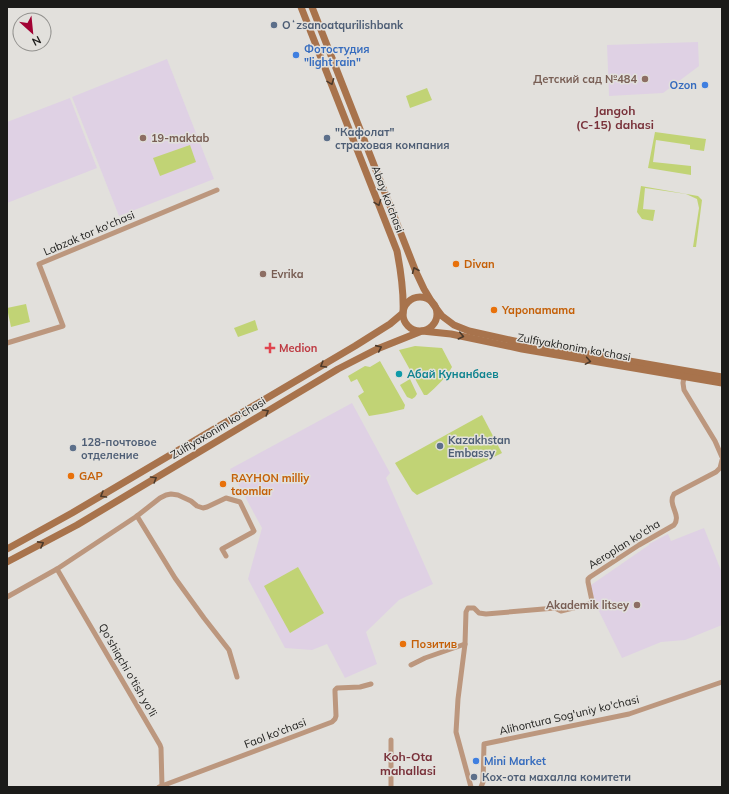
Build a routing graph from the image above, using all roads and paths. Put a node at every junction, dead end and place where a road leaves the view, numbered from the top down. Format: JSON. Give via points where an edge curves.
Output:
{"nodes":[{"id":1,"x":301,"y":7,"type":"edge"},
{"id":2,"x":312,"y":7,"type":"edge"},
{"id":3,"x":366,"y":143,"type":"junction"},
{"id":4,"x":356,"y":148,"type":"junction"},
{"id":5,"x":217,"y":190,"type":"dead end"},
{"id":6,"x":433,"y":304,"type":"junction"},
{"id":7,"x":403,"y":313,"type":"junction"},
{"id":8,"x":422,"y":331,"type":"junction"},
{"id":9,"x":7,"y":342,"type":"edge"},
{"id":10,"x":684,"y":377,"type":"junction"},
{"id":11,"x":722,"y":377,"type":"edge"},
{"id":12,"x":722,"y":383,"type":"edge"},
{"id":13,"x":722,"y":459,"type":"edge"},
{"id":14,"x":137,"y":516,"type":"junction"},
{"id":15,"x":7,"y":549,"type":"edge"},
{"id":16,"x":226,"y":556,"type":"dead end"},
{"id":17,"x":7,"y":562,"type":"edge"},
{"id":18,"x":57,"y":569,"type":"junction"},
{"id":19,"x":7,"y":596,"type":"edge"},
{"id":20,"x":465,"y":644,"type":"junction"},
{"id":21,"x":411,"y":665,"type":"dead end"},
{"id":22,"x":237,"y":678,"type":"dead end"},
{"id":23,"x":722,"y":682,"type":"edge"},
{"id":24,"x":371,"y":684,"type":"dead end"},
{"id":25,"x":390,"y":740,"type":"dead end"},
{"id":26,"x":160,"y":786,"type":"edge"},
{"id":27,"x":391,"y":787,"type":"edge"},
{"id":28,"x":471,"y":787,"type":"edge"},
{"id":29,"x":481,"y":787,"type":"edge"}],
"edges":[{"from":1,"to":4,"type":"main road","name":"Abay ko'chasi","one_way":true},
{"from":2,"to":3,"type":"main road","name":"Abay ko'chasi"},
{"from":3,"to":4,"type":"main road"},
{"from":6,"to":3,"type":"main road","name":"Abay ko'chasi","one_way":true,"via":[[416,272]]},
{"from":4,"to":7,"type":"main road","name":"Abay ko'chasi","one_way":true,"via":[[397,252],[403,284]]},
{"from":5,"to":9,"type":"street","name":"Labzak tor ko'chasi","via":[[39,264],[63,326]]},
{"from":6,"to":7,"type":"main road","via":[[424,298],[412,299],[404,307]]},
{"from":6,"to":8,"type":"main road","via":[[436,309],[435,320],[428,329]]},
{"from":6,"to":11,"type":"main road","name":"Zulfiyakhonim ko'chasi","via":[[442,316],[469,331]]},
{"from":7,"to":8,"type":"main road","via":[[408,327]]},
{"from":7,"to":15,"type":"main road","name":"Zulfiyaxonim ko'chasi","one_way":true,"via":[[349,350]]},
{"from":8,"to":10,"type":"main road","name":"Zulfiyakhonim ko'chasi","one_way":true,"via":[[451,334]]},
{"from":17,"to":8,"type":"main road","name":"Zulfiyaxonim ko'chasi","one_way":true,"via":[[77,525],[338,369],[377,349]]},
{"from":10,"to":12,"type":"main road","name":"Zulfiyakhonim ko'chasi"},
{"from":10,"to":13,"type":"street","name":"Aeroplan ko'cha","via":[[684,390],[715,441]]},
{"from":13,"to":20,"type":"street","name":"Aeroplan ko'cha","via":[[716,472],[672,496],[677,518],[674,525],[590,577],[588,582],[592,601],[589,604],[561,611],[555,608],[486,614],[468,608]]},
{"from":14,"to":16,"type":"street","via":[[160,498],[171,494],[202,508],[226,498],[240,502],[254,531],[222,548]]},
{"from":14,"to":18,"type":"street"},
{"from":14,"to":22,"type":"street","via":[[175,578],[229,650]]},
{"from":18,"to":19,"type":"street"},
{"from":18,"to":26,"type":"street","name":"Qo'shiqchi o'tish yo'li","via":[[160,745]]},
{"from":20,"to":21,"type":"street"},
{"from":20,"to":28,"type":"street","via":[[456,732]]},
{"from":23,"to":29,"type":"street","name":"Alihontura Sog'uniy ko'chasi","via":[[629,714],[484,744]]},
{"from":24,"to":26,"type":"street","name":"Faol ko'chasi","via":[[360,688],[337,688],[336,716],[332,722]]},
{"from":25,"to":27,"type":"street"}]}
